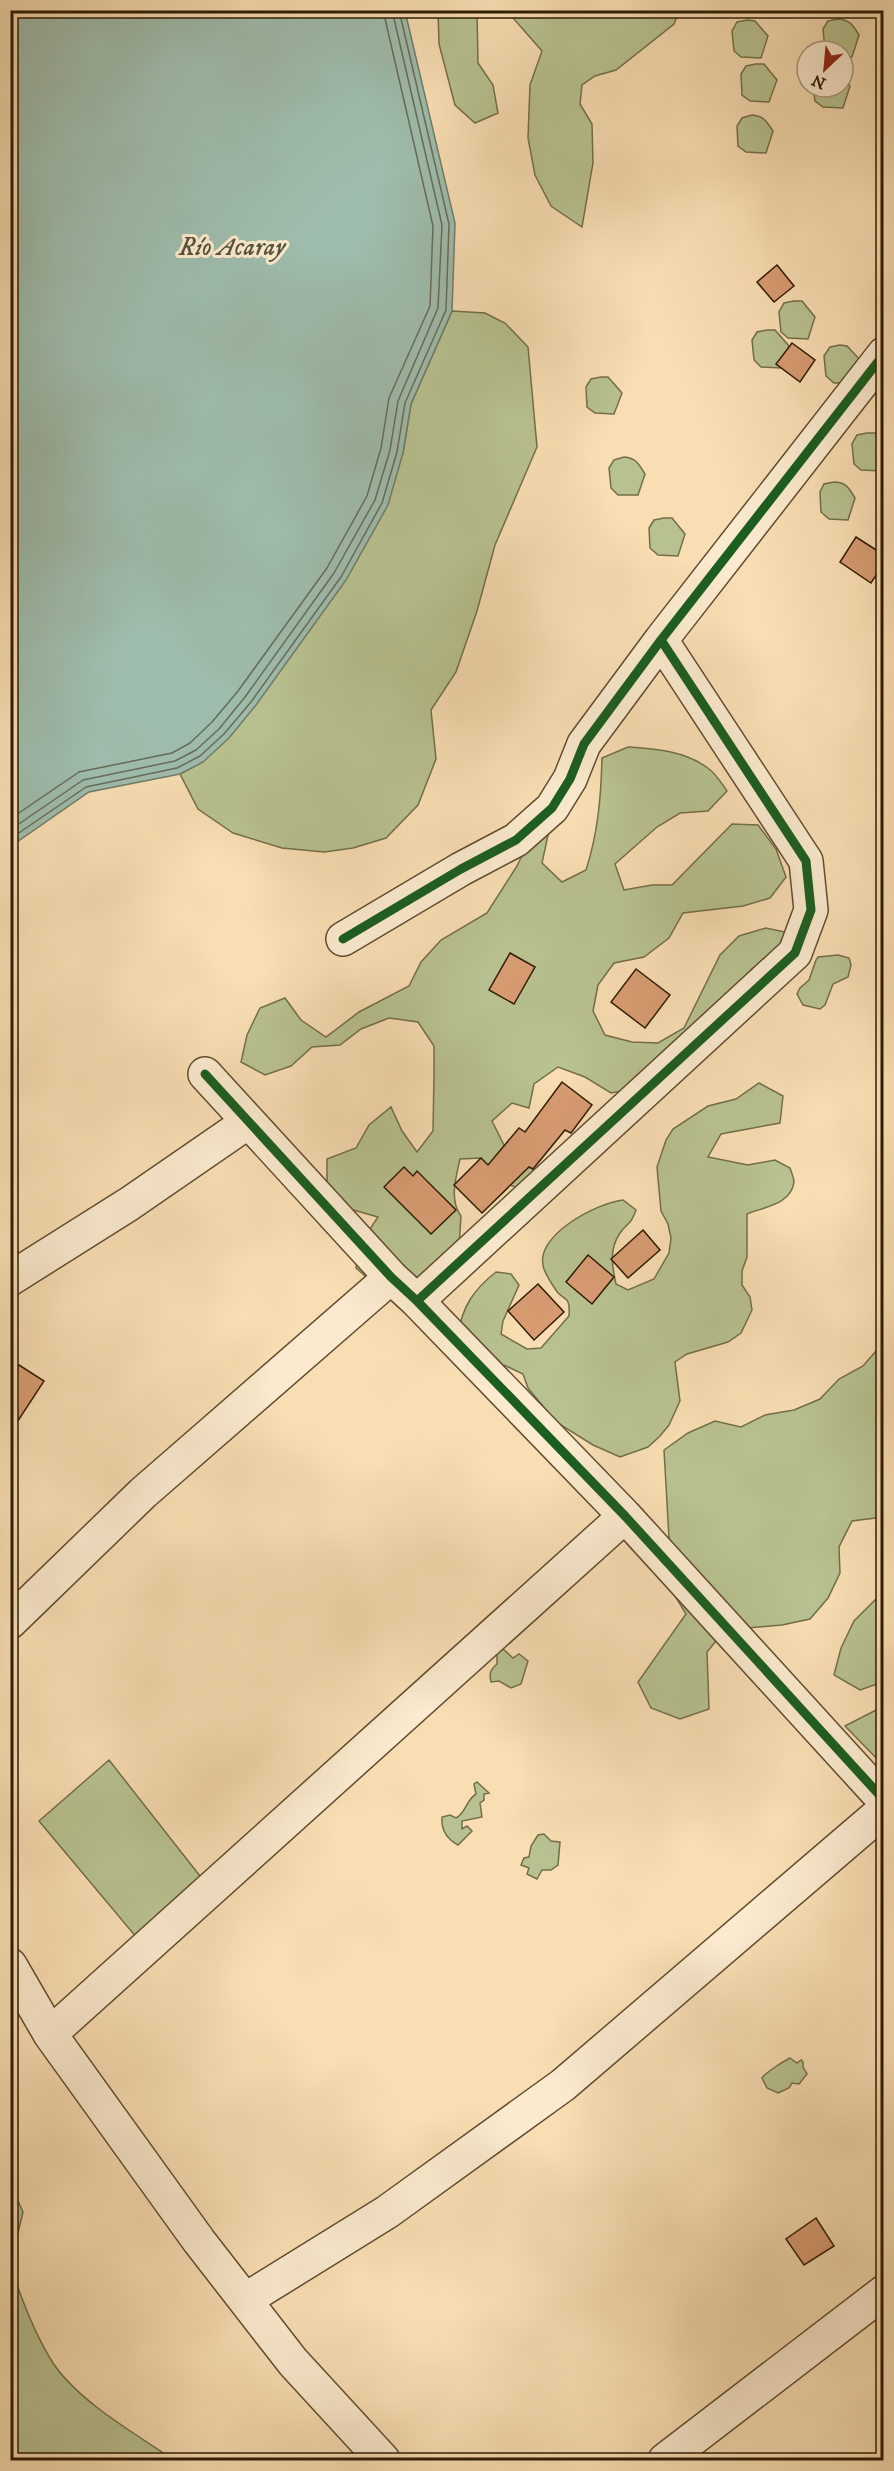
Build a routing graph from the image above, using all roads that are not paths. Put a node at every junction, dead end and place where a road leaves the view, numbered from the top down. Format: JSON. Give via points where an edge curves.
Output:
{"nodes":[{"id":1,"x":884,"y":354,"type":"edge"},
{"id":2,"x":662,"y":640,"type":"junction"},
{"id":3,"x":343,"y":939,"type":"dead end"},
{"id":4,"x":205,"y":1074,"type":"dead end"},
{"id":5,"x":248,"y":1122,"type":"junction"},
{"id":6,"x":391,"y":1277,"type":"junction"},
{"id":7,"x":10,"y":1279,"type":"edge"},
{"id":8,"x":417,"y":1301,"type":"junction"},
{"id":9,"x":625,"y":1516,"type":"junction"},
{"id":10,"x":10,"y":1622,"type":"edge"},
{"id":11,"x":884,"y":1800,"type":"edge"},
{"id":12,"x":884,"y":1810,"type":"edge"},
{"id":13,"x":10,"y":1965,"type":"edge"},
{"id":14,"x":50,"y":2034,"type":"junction"},
{"id":15,"x":884,"y":2292,"type":"edge"},
{"id":16,"x":245,"y":2300,"type":"junction"},
{"id":17,"x":383,"y":2460,"type":"edge"},
{"id":18,"x":665,"y":2460,"type":"edge"}],
"edges":[{"from":1,"to":2,"type":"street"},
{"from":2,"to":3,"type":"street","via":[[584,744],[570,779],[552,808],[516,840]]},
{"from":2,"to":8,"type":"street","via":[[806,861],[811,910],[807,921],[795,953]]},
{"from":4,"to":5,"type":"street"},
{"from":5,"to":6,"type":"street"},
{"from":5,"to":7,"type":"street"},
{"from":6,"to":8,"type":"street"},
{"from":6,"to":10,"type":"street","via":[[143,1493]]},
{"from":8,"to":9,"type":"street"},
{"from":9,"to":11,"type":"street"},
{"from":9,"to":14,"type":"street"},
{"from":12,"to":16,"type":"street","via":[[563,2085],[387,2212]]},
{"from":13,"to":14,"type":"street"},
{"from":14,"to":16,"type":"street"},
{"from":15,"to":18,"type":"street"},
{"from":16,"to":17,"type":"street","via":[[293,2362]]}]}
